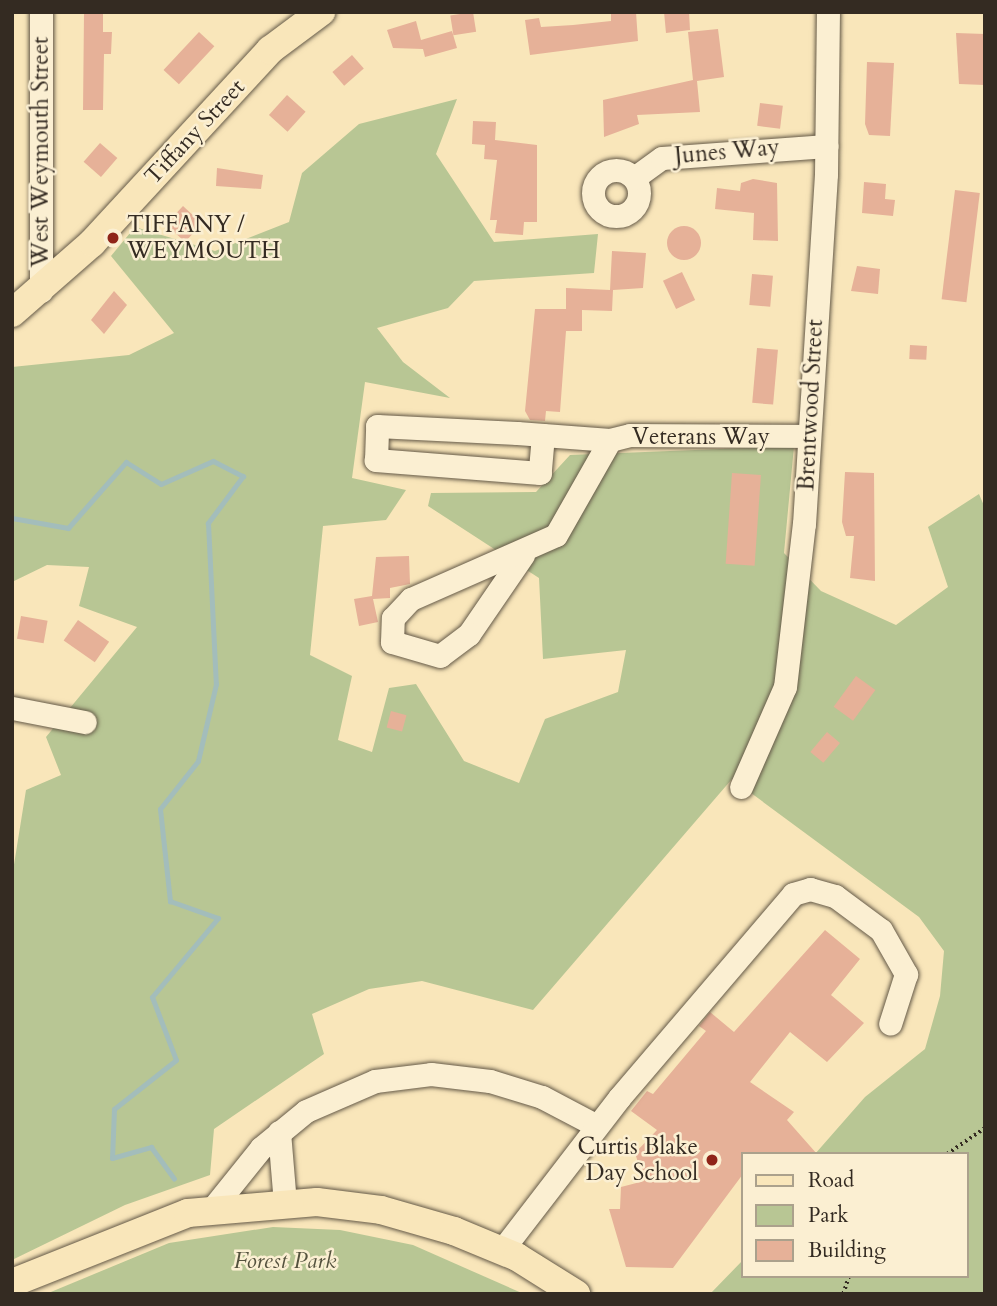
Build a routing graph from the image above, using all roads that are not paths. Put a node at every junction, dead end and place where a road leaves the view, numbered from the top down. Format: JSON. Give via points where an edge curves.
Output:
{"nodes":[{"id":1,"x":41,"y":12,"type":"edge"},
{"id":2,"x":321,"y":12,"type":"edge"},
{"id":3,"x":828,"y":12,"type":"edge"},
{"id":4,"x":827,"y":146,"type":"junction"},
{"id":5,"x":634,"y":178,"type":"dead end"},
{"id":6,"x":41,"y":291,"type":"junction"},
{"id":7,"x":12,"y":313,"type":"edge"},
{"id":8,"x":542,"y":435,"type":"junction"},
{"id":9,"x":808,"y":436,"type":"junction"},
{"id":10,"x":610,"y":440,"type":"junction"},
{"id":11,"x":523,"y":555,"type":"junction"},
{"id":12,"x":12,"y":708,"type":"edge"},
{"id":13,"x":85,"y":722,"type":"dead end"},
{"id":14,"x":741,"y":787,"type":"dead end"},
{"id":15,"x":890,"y":1024,"type":"dead end"},
{"id":16,"x":597,"y":1126,"type":"junction"},
{"id":17,"x":279,"y":1132,"type":"junction"},
{"id":18,"x":285,"y":1203,"type":"junction"},
{"id":19,"x":212,"y":1209,"type":"junction"},
{"id":20,"x":502,"y":1250,"type":"junction"},
{"id":21,"x":12,"y":1283,"type":"edge"},
{"id":22,"x":576,"y":1294,"type":"edge"}],
"edges":[{"from":1,"to":6,"type":"street","name":"West Weymouth Street"},
{"from":2,"to":6,"type":"main road","name":"Tiffany Street","via":[[270,50]]},
{"from":3,"to":4,"type":"street","name":"Brentwood Street"},
{"from":4,"to":5,"type":"street","name":"Junes Way","via":[[662,158]]},
{"from":4,"to":9,"type":"street","name":"Brentwood Street"},
{"from":6,"to":7,"type":"main road","name":"Tiffany Street"},
{"from":8,"to":8,"type":"street","via":[[377,426],[376,460],[540,473]]},
{"from":8,"to":10,"type":"street"},
{"from":9,"to":10,"type":"street","name":"Veterans Way","via":[[630,435]]},
{"from":9,"to":14,"type":"street","name":"Brentwood Street","via":[[785,687]]},
{"from":10,"to":11,"type":"street","name":"Veterans Way","via":[[564,528]]},
{"from":11,"to":11,"type":"street","name":"Veterans Way","via":[[411,598],[393,618],[392,642],[440,656],[469,634]]},
{"from":12,"to":13,"type":"street"},
{"from":15,"to":16,"type":"street","via":[[906,974],[881,930],[835,896],[810,889],[793,894]]},
{"from":16,"to":17,"type":"street","via":[[523,1090],[431,1074],[355,1087]]},
{"from":16,"to":20,"type":"street"},
{"from":17,"to":18,"type":"street"},
{"from":17,"to":19,"type":"street"},
{"from":18,"to":19,"type":"main road"},
{"from":18,"to":20,"type":"main road","via":[[381,1210]]},
{"from":19,"to":21,"type":"main road","via":[[130,1231]]},
{"from":20,"to":22,"type":"main road"}]}
